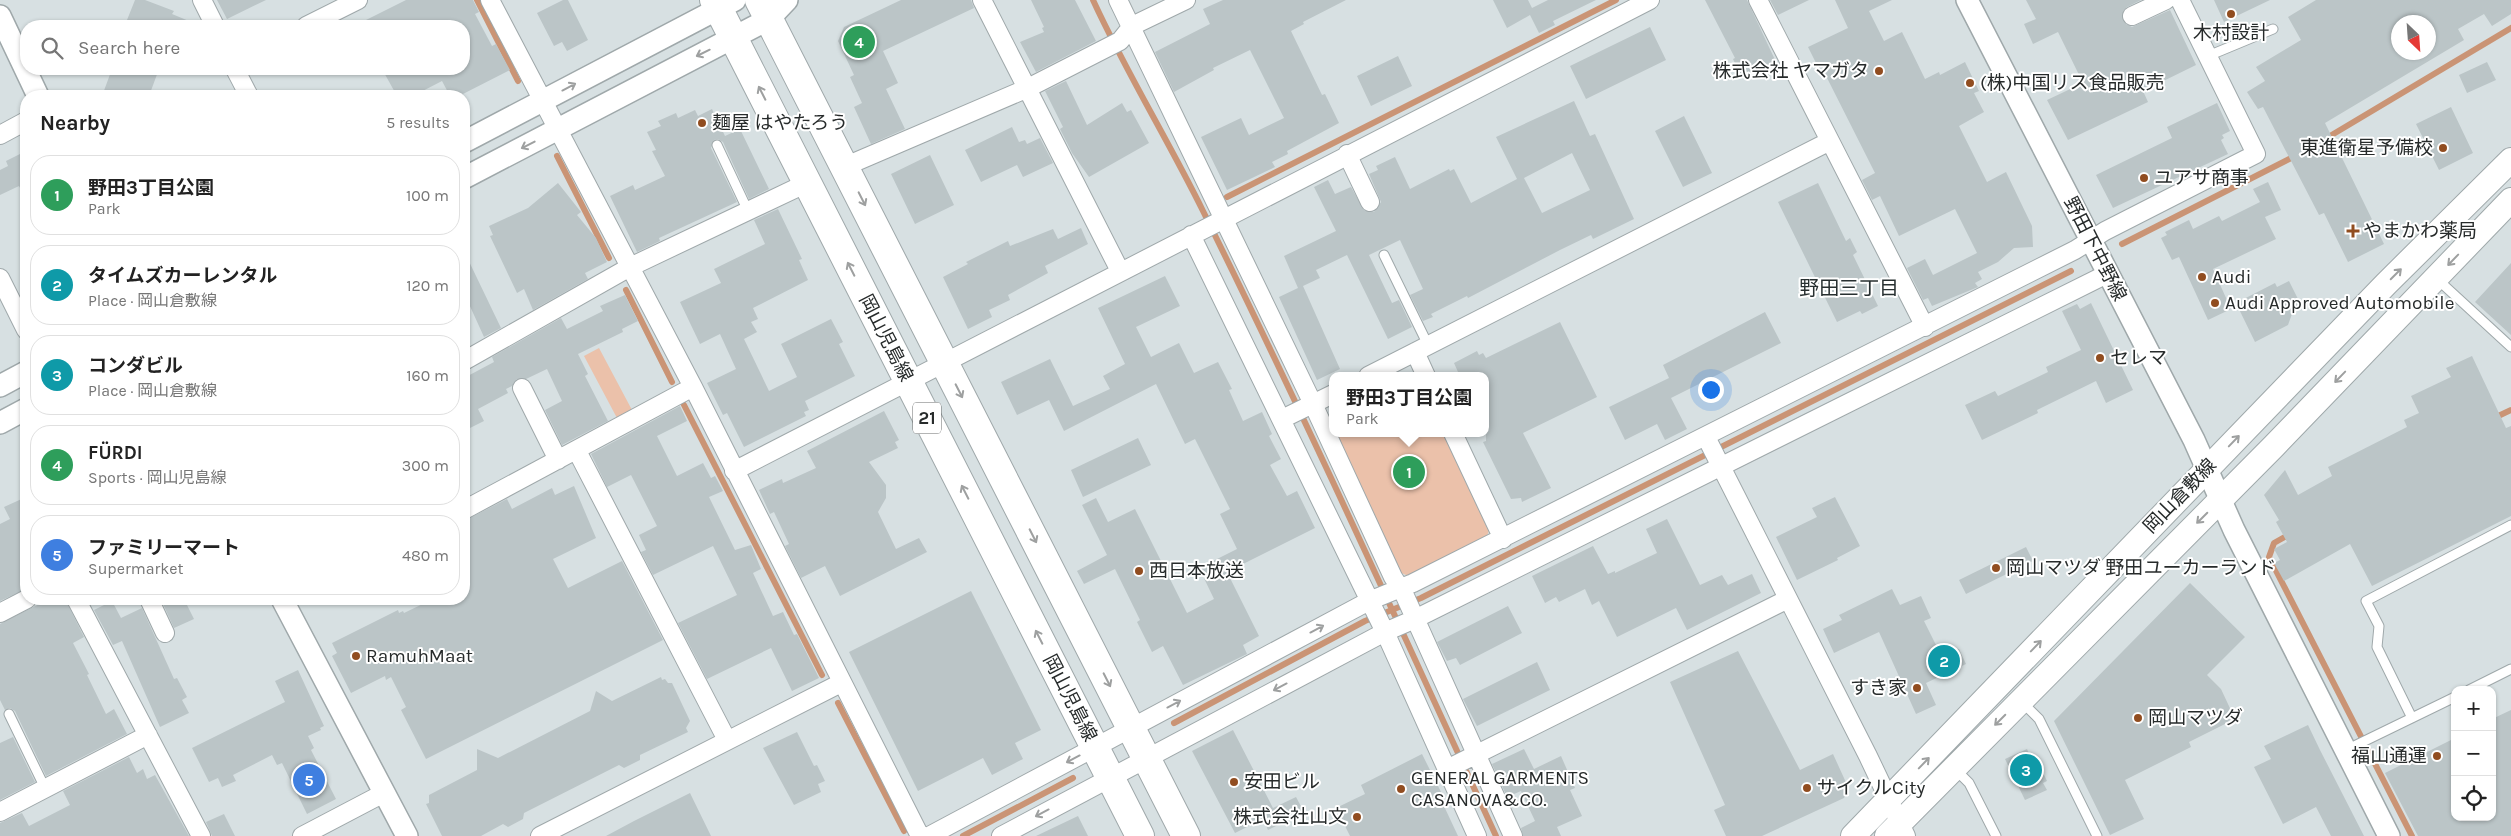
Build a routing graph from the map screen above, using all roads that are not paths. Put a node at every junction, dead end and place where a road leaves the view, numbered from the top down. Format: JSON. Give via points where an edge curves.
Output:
{"nodes":[{"id":1,"x":202,"y":0,"type":"edge"},
{"id":2,"x":358,"y":0,"type":"edge"},
{"id":3,"x":490,"y":0,"type":"edge"},
{"id":4,"x":982,"y":0,"type":"edge"},
{"id":5,"x":1118,"y":0,"type":"edge"},
{"id":6,"x":1186,"y":0,"type":"edge"},
{"id":7,"x":1650,"y":0,"type":"edge"},
{"id":8,"x":1758,"y":0,"type":"edge"},
{"id":9,"x":1967,"y":0,"type":"edge"},
{"id":10,"x":2166,"y":0,"type":"edge"},
{"id":11,"x":2180,"y":0,"type":"edge"},
{"id":12,"x":722,"y":3,"type":"edge"},
{"id":13,"x":772,"y":6,"type":"edge"},
{"id":14,"x":0,"y":16,"type":"edge"},
{"id":15,"x":2132,"y":16,"type":"dead end"},
{"id":16,"x":212,"y":20,"type":"edge"},
{"id":17,"x":318,"y":20,"type":"edge"},
{"id":18,"x":1132,"y":26,"type":"junction"},
{"id":19,"x":2273,"y":29,"type":"dead end"},
{"id":20,"x":734,"y":38,"type":"junction"},
{"id":21,"x":2208,"y":56,"type":"junction"},
{"id":22,"x":20,"y":58,"type":"edge"},
{"id":23,"x":28,"y":75,"type":"edge"},
{"id":24,"x":238,"y":75,"type":"edge"},
{"id":25,"x":1028,"y":88,"type":"junction"},
{"id":26,"x":35,"y":90,"type":"edge"},
{"id":27,"x":246,"y":90,"type":"edge"},
{"id":28,"x":542,"y":102,"type":"junction"},
{"id":29,"x":20,"y":124,"type":"edge"},
{"id":30,"x":557,"y":129,"type":"junction"},
{"id":31,"x":0,"y":135,"type":"edge"},
{"id":32,"x":470,"y":139,"type":"edge"},
{"id":33,"x":1830,"y":141,"type":"junction"},
{"id":34,"x":717,"y":145,"type":"dead end"},
{"id":35,"x":1347,"y":154,"type":"junction"},
{"id":36,"x":2511,"y":160,"type":"edge"},
{"id":37,"x":846,"y":166,"type":"junction"},
{"id":38,"x":470,"y":175,"type":"edge"},
{"id":39,"x":807,"y":183,"type":"junction"},
{"id":40,"x":2511,"y":200,"type":"edge"},
{"id":41,"x":1370,"y":202,"type":"dead end"},
{"id":42,"x":748,"y":211,"type":"junction"},
{"id":43,"x":1208,"y":226,"type":"junction"},
{"id":44,"x":2091,"y":240,"type":"junction"},
{"id":45,"x":1384,"y":255,"type":"dead end"},
{"id":46,"x":630,"y":267,"type":"junction"},
{"id":47,"x":1120,"y":271,"type":"junction"},
{"id":48,"x":2107,"y":274,"type":"junction"},
{"id":49,"x":0,"y":278,"type":"edge"},
{"id":50,"x":2436,"y":278,"type":"junction"},
{"id":51,"x":20,"y":318,"type":"edge"},
{"id":52,"x":1925,"y":327,"type":"junction"},
{"id":53,"x":2511,"y":347,"type":"edge"},
{"id":54,"x":1421,"y":348,"type":"junction"},
{"id":55,"x":470,"y":358,"type":"edge"},
{"id":56,"x":944,"y":362,"type":"junction"},
{"id":57,"x":1376,"y":372,"type":"edge"},
{"id":58,"x":1425,"y":372,"type":"edge"},
{"id":59,"x":20,"y":375,"type":"edge"},
{"id":60,"x":908,"y":381,"type":"junction"},
{"id":61,"x":0,"y":386,"type":"edge"},
{"id":62,"x":693,"y":387,"type":"junction"},
{"id":63,"x":522,"y":388,"type":"dead end"},
{"id":64,"x":1329,"y":396,"type":"edge"},
{"id":65,"x":1298,"y":411,"type":"junction"},
{"id":66,"x":20,"y":412,"type":"edge"},
{"id":67,"x":0,"y":423,"type":"edge"},
{"id":68,"x":1455,"y":437,"type":"edge"},
{"id":69,"x":576,"y":450,"type":"junction"},
{"id":70,"x":1713,"y":451,"type":"junction"},
{"id":71,"x":558,"y":460,"type":"junction"},
{"id":72,"x":734,"y":470,"type":"junction"},
{"id":73,"x":2207,"y":470,"type":"junction"},
{"id":74,"x":2220,"y":500,"type":"junction"},
{"id":75,"x":470,"y":507,"type":"edge"},
{"id":76,"x":2511,"y":525,"type":"edge"},
{"id":77,"x":1503,"y":539,"type":"junction"},
{"id":78,"x":1788,"y":599,"type":"junction"},
{"id":79,"x":20,"y":603,"type":"edge"},
{"id":80,"x":79,"y":605,"type":"edge"},
{"id":81,"x":152,"y":605,"type":"edge"},
{"id":82,"x":289,"y":605,"type":"edge"},
{"id":83,"x":1392,"y":610,"type":"junction"},
{"id":84,"x":0,"y":613,"type":"edge"},
{"id":85,"x":164,"y":633,"type":"dead end"},
{"id":86,"x":2511,"y":669,"type":"edge"},
{"id":87,"x":841,"y":683,"type":"junction"},
{"id":88,"x":2477,"y":686,"type":"edge"},
{"id":89,"x":2451,"y":698,"type":"edge"},
{"id":90,"x":2020,"y":700,"type":"junction"},
{"id":91,"x":9,"y":714,"type":"dead end"},
{"id":92,"x":2412,"y":718,"type":"junction"},
{"id":93,"x":1131,"y":728,"type":"junction"},
{"id":94,"x":148,"y":735,"type":"junction"},
{"id":95,"x":726,"y":740,"type":"junction"},
{"id":96,"x":1095,"y":747,"type":"junction"},
{"id":97,"x":2352,"y":747,"type":"junction"},
{"id":98,"x":1147,"y":757,"type":"junction"},
{"id":99,"x":1462,"y":762,"type":"junction"},
{"id":100,"x":1953,"y":768,"type":"junction"},
{"id":101,"x":1110,"y":776,"type":"junction"},
{"id":102,"x":45,"y":788,"type":"junction"},
{"id":103,"x":384,"y":793,"type":"junction"},
{"id":104,"x":1888,"y":800,"type":"junction"},
{"id":105,"x":0,"y":812,"type":"edge"},
{"id":106,"x":1897,"y":832,"type":"edge"},
{"id":107,"x":201,"y":836,"type":"edge"},
{"id":108,"x":302,"y":836,"type":"edge"},
{"id":109,"x":407,"y":836,"type":"edge"},
{"id":110,"x":540,"y":836,"type":"edge"},
{"id":111,"x":920,"y":836,"type":"edge"},
{"id":112,"x":929,"y":836,"type":"edge"},
{"id":113,"x":1001,"y":836,"type":"edge"},
{"id":114,"x":1140,"y":836,"type":"edge"},
{"id":115,"x":1186,"y":836,"type":"edge"},
{"id":116,"x":1477,"y":836,"type":"edge"},
{"id":117,"x":1513,"y":836,"type":"edge"},
{"id":118,"x":1853,"y":836,"type":"edge"},
{"id":119,"x":1996,"y":836,"type":"edge"},
{"id":120,"x":2097,"y":836,"type":"edge"},
{"id":121,"x":2389,"y":836,"type":"edge"}],
"edges":[{"from":1,"to":16,"type":"street"},
{"from":2,"to":17,"type":"street"},
{"from":3,"to":28,"type":"street"},
{"from":4,"to":25,"type":"street"},
{"from":5,"to":18,"type":"street"},
{"from":6,"to":18,"type":"street"},
{"from":7,"to":35,"type":"street"},
{"from":8,"to":33,"type":"street"},
{"from":9,"to":44,"type":"street","name":"野田下中野線"},
{"from":10,"to":15,"type":"street"},
{"from":11,"to":21,"type":"street"},
{"from":12,"to":20,"type":"main road","name":"岡山児島線","number":"21"},
{"from":28,"to":12,"type":"street","one_way":true},
{"from":13,"to":20,"type":"street"},
{"from":13,"to":37,"type":"main road","number":"21"},
{"from":14,"to":22,"type":"street"},
{"from":18,"to":25,"type":"street","via":[[1114,44]]},
{"from":18,"to":43,"type":"street"},
{"from":19,"to":21,"type":"lane"},
{"from":20,"to":30,"type":"street","one_way":true},
{"from":39,"to":20,"type":"main road","name":"岡山児島線","number":"21","one_way":true},
{"from":21,"to":44,"type":"street","via":[[2256,154]]},
{"from":23,"to":26,"type":"street"},
{"from":24,"to":27,"type":"street"},
{"from":25,"to":37,"type":"street"},
{"from":25,"to":47,"type":"street"},
{"from":28,"to":30,"type":"street"},
{"from":28,"to":32,"type":"street"},
{"from":29,"to":31,"type":"street"},
{"from":30,"to":38,"type":"street","one_way":true},
{"from":30,"to":46,"type":"street"},
{"from":33,"to":52,"type":"street"},
{"from":33,"to":54,"type":"street"},
{"from":34,"to":42,"type":"lane"},
{"from":35,"to":41,"type":"street"},
{"from":35,"to":43,"type":"street"},
{"from":73,"to":36,"type":"main road","name":"岡山倉敷線","one_way":true},
{"from":37,"to":56,"type":"main road","number":"21","one_way":true},
{"from":39,"to":42,"type":"street"},
{"from":60,"to":39,"type":"main road","name":"岡山児島線","number":"21","one_way":true},
{"from":40,"to":50,"type":"main road","name":"岡山倉敷線","one_way":true},
{"from":42,"to":46,"type":"street"},
{"from":43,"to":47,"type":"street"},
{"from":43,"to":65,"type":"street"},
{"from":43,"to":65,"type":"street"},
{"from":44,"to":48,"type":"street","name":"野田下中野線"},
{"from":44,"to":52,"type":"street"},
{"from":45,"to":54,"type":"lane"},
{"from":46,"to":55,"type":"street"},
{"from":46,"to":62,"type":"street"},
{"from":47,"to":56,"type":"street"},
{"from":48,"to":70,"type":"street"},
{"from":48,"to":73,"type":"street","name":"野田下中野線"},
{"from":49,"to":51,"type":"street"},
{"from":50,"to":53,"type":"lane"},
{"from":50,"to":74,"type":"main road","name":"岡山倉敷線","one_way":true},
{"from":52,"to":70,"type":"street"},
{"from":54,"to":57,"type":"street"},
{"from":54,"to":58,"type":"street"},
{"from":56,"to":60,"type":"street"},
{"from":56,"to":93,"type":"main road","number":"21","one_way":true},
{"from":59,"to":61,"type":"street"},
{"from":60,"to":72,"type":"street"},
{"from":96,"to":60,"type":"main road","name":"岡山児島線","number":"21","one_way":true},
{"from":62,"to":69,"type":"street"},
{"from":62,"to":72,"type":"street"},
{"from":63,"to":71,"type":"street"},
{"from":64,"to":65,"type":"street"},
{"from":65,"to":83,"type":"street"},
{"from":65,"to":83,"type":"street","via":[[1393,577]]},
{"from":66,"to":67,"type":"street"},
{"from":68,"to":77,"type":"street"},
{"from":69,"to":71,"type":"street"},
{"from":69,"to":95,"type":"street"},
{"from":70,"to":77,"type":"street"},
{"from":70,"to":78,"type":"street"},
{"from":70,"to":83,"type":"street"},
{"from":71,"to":75,"type":"street"},
{"from":72,"to":87,"type":"street"},
{"from":73,"to":74,"type":"street","name":"野田下中野線"},
{"from":104,"to":73,"type":"main road","name":"岡山倉敷線","one_way":true},
{"from":74,"to":90,"type":"main road","name":"岡山倉敷線","one_way":true},
{"from":74,"to":97,"type":"street","name":"野田下中野線"},
{"from":76,"to":92,"type":"lane","via":[[2366,601],[2379,626],[2377,647]]},
{"from":77,"to":83,"type":"street"},
{"from":78,"to":99,"type":"street"},
{"from":78,"to":104,"type":"street"},
{"from":79,"to":84,"type":"street"},
{"from":80,"to":94,"type":"street"},
{"from":81,"to":85,"type":"street"},
{"from":82,"to":103,"type":"street"},
{"from":93,"to":83,"type":"street","one_way":true},
{"from":83,"to":98,"type":"street","one_way":true},
{"from":83,"to":99,"type":"street"},
{"from":83,"to":99,"type":"street"},
{"from":86,"to":88,"type":"lane"},
{"from":87,"to":95,"type":"street"},
{"from":87,"to":111,"type":"street"},
{"from":89,"to":92,"type":"lane"},
{"from":90,"to":100,"type":"main road","name":"岡山倉敷線","one_way":true},
{"from":90,"to":120,"type":"lane","via":[[2039,719]]},
{"from":91,"to":102,"type":"lane"},
{"from":92,"to":97,"type":"lane"},
{"from":93,"to":96,"type":"street"},
{"from":93,"to":98,"type":"main road","number":"21"},
{"from":94,"to":102,"type":"street"},
{"from":94,"to":107,"type":"street"},
{"from":95,"to":110,"type":"street"},
{"from":96,"to":101,"type":"main road","name":"岡山児島線","number":"21"},
{"from":96,"to":112,"type":"street","one_way":true},
{"from":97,"to":121,"type":"street","name":"野田下中野線"},
{"from":98,"to":101,"type":"street"},
{"from":98,"to":115,"type":"main road","number":"21"},
{"from":99,"to":116,"type":"street"},
{"from":99,"to":117,"type":"street"},
{"from":100,"to":106,"type":"main road","name":"岡山倉敷線"},
{"from":100,"to":119,"type":"lane","via":[[1969,783]]},
{"from":101,"to":113,"type":"street","one_way":true},
{"from":101,"to":114,"type":"main road","name":"岡山児島線","number":"21"},
{"from":102,"to":105,"type":"street"},
{"from":103,"to":108,"type":"street"},
{"from":103,"to":109,"type":"street"},
{"from":104,"to":106,"type":"street"},
{"from":104,"to":118,"type":"main road","name":"岡山倉敷線"}]}
